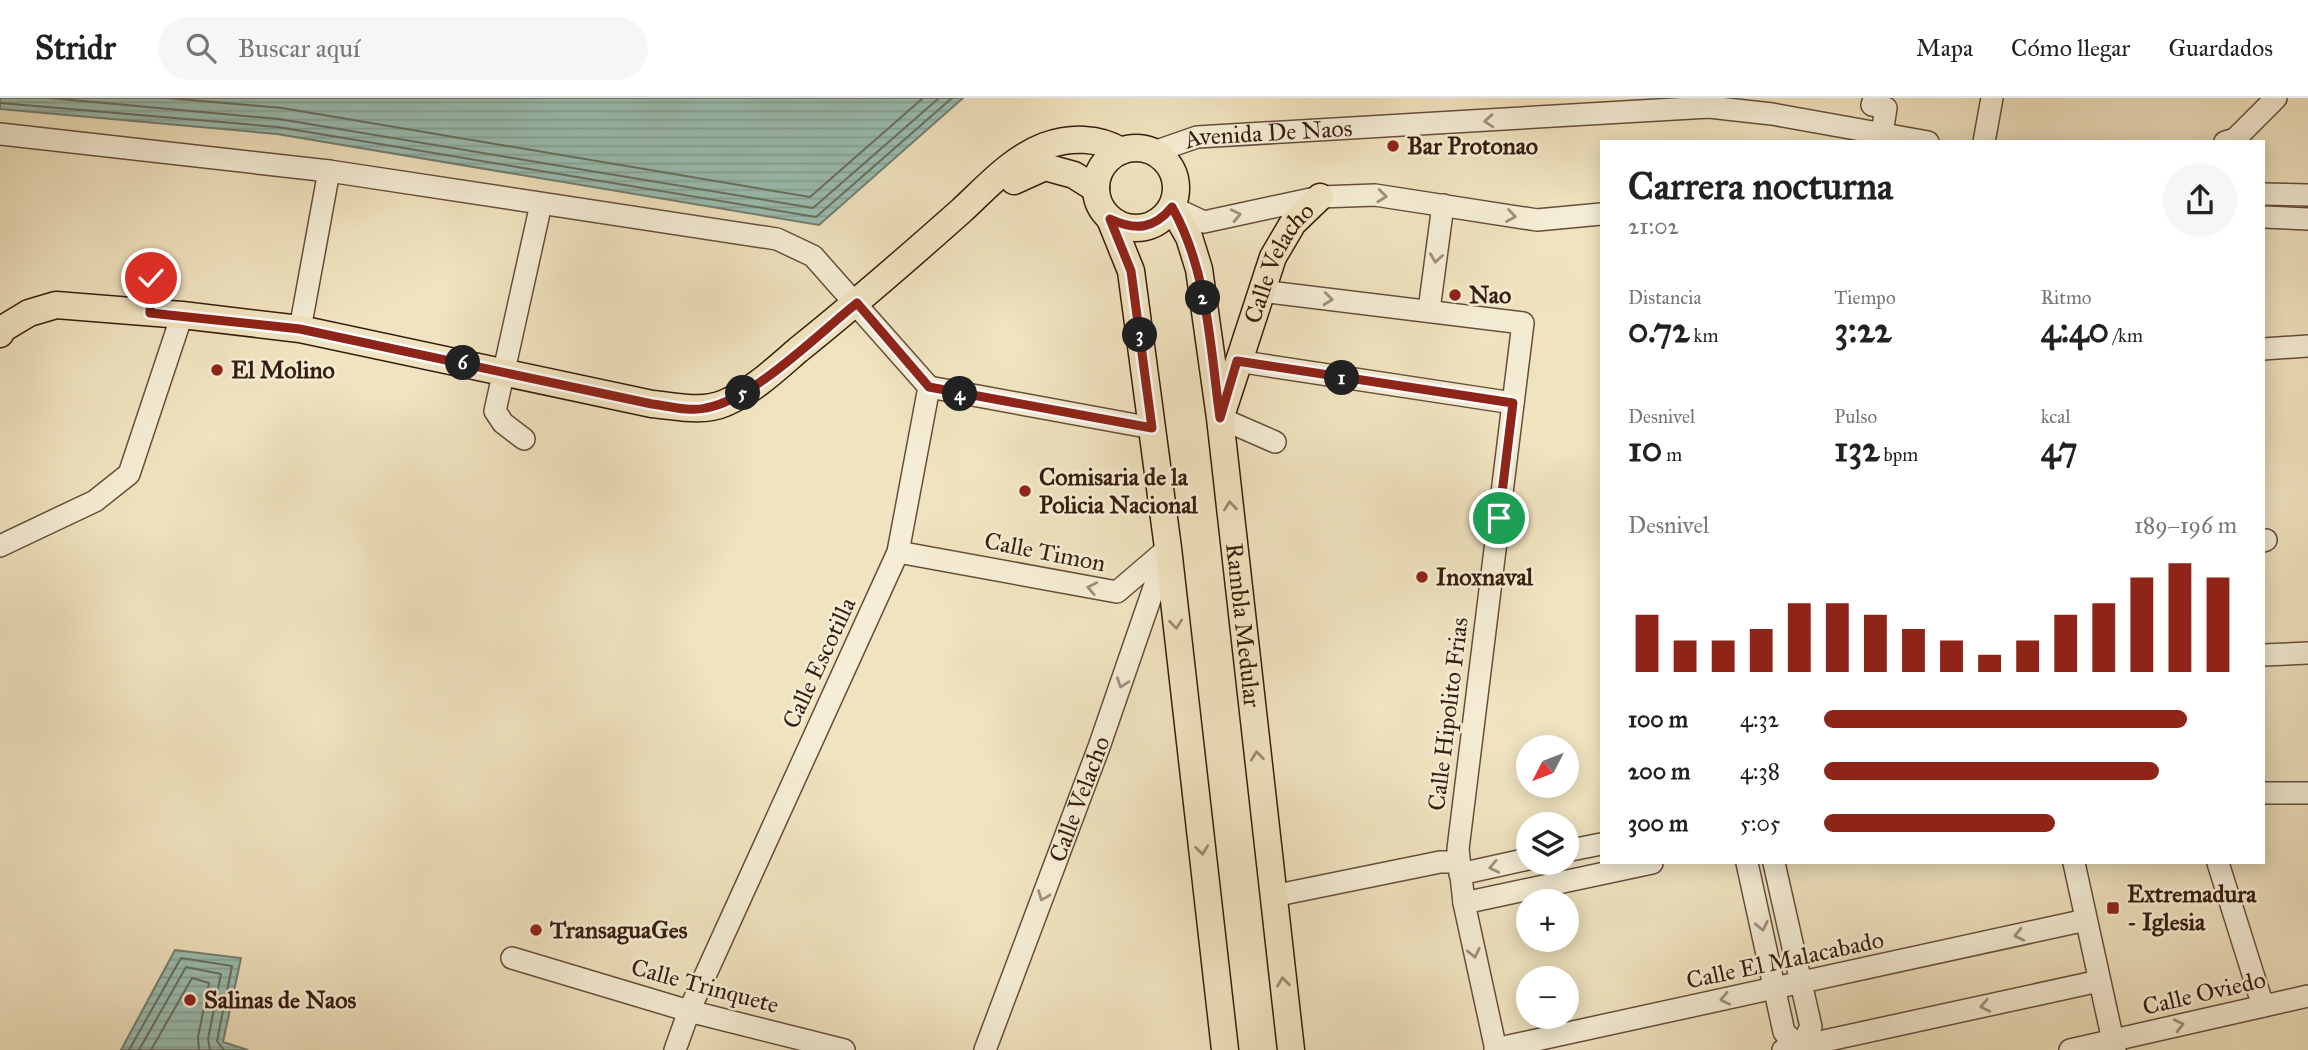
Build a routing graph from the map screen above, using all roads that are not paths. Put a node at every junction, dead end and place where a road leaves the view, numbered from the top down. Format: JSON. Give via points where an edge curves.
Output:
{"nodes":[{"id":1,"x":1992,"y":98,"type":"edge"},
{"id":2,"x":2276,"y":98,"type":"edge"},
{"id":3,"x":1873,"y":102,"type":"dead end"},
{"id":4,"x":1724,"y":103,"type":"edge"},
{"id":5,"x":0,"y":134,"type":"edge"},
{"id":6,"x":1895,"y":138,"type":"edge"},
{"id":7,"x":1984,"y":140,"type":"edge"},
{"id":8,"x":2233,"y":140,"type":"edge"},
{"id":9,"x":1121,"y":151,"type":"junction"},
{"id":10,"x":1154,"y":152,"type":"junction"},
{"id":11,"x":329,"y":171,"type":"junction"},
{"id":12,"x":1096,"y":189,"type":"junction"},
{"id":13,"x":2268,"y":193,"type":"edge"},
{"id":14,"x":2308,"y":195,"type":"edge"},
{"id":15,"x":1320,"y":197,"type":"junction"},
{"id":16,"x":972,"y":201,"type":"junction"},
{"id":17,"x":541,"y":204,"type":"junction"},
{"id":18,"x":1443,"y":205,"type":"junction"},
{"id":19,"x":1172,"y":207,"type":"junction"},
{"id":20,"x":1600,"y":214,"type":"edge"},
{"id":21,"x":2265,"y":217,"type":"edge"},
{"id":22,"x":1110,"y":219,"type":"junction"},
{"id":23,"x":2308,"y":219,"type":"edge"},
{"id":24,"x":151,"y":278,"type":"dead end"},
{"id":25,"x":1261,"y":291,"type":"junction"},
{"id":26,"x":857,"y":303,"type":"junction"},
{"id":27,"x":1429,"y":310,"type":"junction"},
{"id":28,"x":150,"y":313,"type":"junction"},
{"id":29,"x":182,"y":315,"type":"junction"},
{"id":30,"x":300,"y":329,"type":"junction"},
{"id":31,"x":0,"y":334,"type":"edge"},
{"id":32,"x":2308,"y":346,"type":"edge"},
{"id":33,"x":2265,"y":349,"type":"edge"},
{"id":34,"x":1237,"y":361,"type":"junction"},
{"id":35,"x":504,"y":372,"type":"junction"},
{"id":36,"x":929,"y":387,"type":"junction"},
{"id":37,"x":1513,"y":403,"type":"junction"},
{"id":38,"x":1220,"y":418,"type":"junction"},
{"id":39,"x":1152,"y":428,"type":"junction"},
{"id":40,"x":524,"y":439,"type":"dead end"},
{"id":41,"x":1275,"y":442,"type":"dead end"},
{"id":42,"x":0,"y":545,"type":"edge"},
{"id":43,"x":1168,"y":548,"type":"junction"},
{"id":44,"x":898,"y":552,"type":"junction"},
{"id":45,"x":2308,"y":653,"type":"edge"},
{"id":46,"x":2265,"y":655,"type":"edge"},
{"id":47,"x":2265,"y":793,"type":"edge"},
{"id":48,"x":2308,"y":793,"type":"edge"},
{"id":49,"x":1600,"y":844,"type":"edge"},
{"id":50,"x":1579,"y":848,"type":"edge"},
{"id":51,"x":1516,"y":861,"type":"edge"},
{"id":52,"x":1647,"y":864,"type":"edge"},
{"id":53,"x":1747,"y":864,"type":"edge"},
{"id":54,"x":1774,"y":864,"type":"edge"},
{"id":55,"x":2074,"y":864,"type":"edge"},
{"id":56,"x":2218,"y":864,"type":"edge"},
{"id":57,"x":1459,"y":868,"type":"junction"},
{"id":58,"x":1273,"y":896,"type":"junction"},
{"id":59,"x":1464,"y":903,"type":"junction"},
{"id":60,"x":2086,"y":920,"type":"junction"},
{"id":61,"x":512,"y":958,"type":"dead end"},
{"id":62,"x":2099,"y":981,"type":"junction"},
{"id":63,"x":1802,"y":984,"type":"junction"},
{"id":64,"x":1776,"y":989,"type":"junction"},
{"id":65,"x":2308,"y":996,"type":"edge"},
{"id":66,"x":2263,"y":1006,"type":"junction"},
{"id":67,"x":689,"y":1011,"type":"junction"},
{"id":68,"x":2114,"y":1045,"type":"edge"},
{"id":69,"x":1823,"y":1046,"type":"edge"},
{"id":70,"x":1495,"y":1049,"type":"edge"},
{"id":71,"x":1795,"y":1049,"type":"edge"},
{"id":72,"x":675,"y":1050,"type":"edge"},
{"id":73,"x":844,"y":1050,"type":"edge"},
{"id":74,"x":985,"y":1050,"type":"edge"},
{"id":75,"x":1225,"y":1050,"type":"edge"},
{"id":76,"x":1291,"y":1050,"type":"edge"},
{"id":77,"x":2070,"y":1050,"type":"edge"}],
"edges":[{"from":1,"to":7,"type":"street"},
{"from":2,"to":8,"type":"street"},
{"from":3,"to":6,"type":"street","via":[[1872,106],[1886,108]]},
{"from":4,"to":6,"type":"street","name":"Avenida De Naos"},
{"from":4,"to":10,"type":"street","name":"Avenida De Naos","one_way":true,"via":[[1494,121],[1197,136]]},
{"from":5,"to":11,"type":"street"},
{"from":9,"to":10,"type":"main road","via":[[1141,148]]},
{"from":9,"to":12,"type":"main road","via":[[1101,167]]},
{"from":9,"to":16,"type":"main road","via":[[1106,141],[1056,143],[1024,158]]},
{"from":10,"to":19,"type":"main road","via":[[1176,179]]},
{"from":11,"to":17,"type":"street"},
{"from":11,"to":30,"type":"street"},
{"from":12,"to":16,"type":"main road","via":[[1074,175],[1045,167],[1020,177],[996,195]]},
{"from":12,"to":22,"type":"main road"},
{"from":13,"to":14,"type":"street"},
{"from":15,"to":18,"type":"street","one_way":true,"via":[[1375,195]]},
{"from":19,"to":15,"type":"street","one_way":true,"via":[[1204,222]]},
{"from":15,"to":25,"type":"main road","name":"Calle Velacho","via":[[1293,222]]},
{"from":16,"to":26,"type":"main road"},
{"from":17,"to":26,"type":"street","via":[[777,239],[813,256]]},
{"from":17,"to":35,"type":"street"},
{"from":18,"to":20,"type":"street","one_way":true,"via":[[1537,220]]},
{"from":18,"to":27,"type":"street","one_way":true},
{"from":19,"to":22,"type":"main road","via":[[1163,218],[1142,228]]},
{"from":19,"to":38,"type":"main road","name":"Rambla Medular","via":[[1189,237],[1199,269]]},
{"from":21,"to":23,"type":"street"},
{"from":22,"to":39,"type":"main road","via":[[1131,271]]},
{"from":24,"to":28,"type":"street"},
{"from":25,"to":27,"type":"street","one_way":true},
{"from":25,"to":34,"type":"main road","name":"Calle Velacho"},
{"from":26,"to":35,"type":"main road","via":[[748,391],[702,409],[652,404]]},
{"from":26,"to":36,"type":"street"},
{"from":27,"to":37,"type":"street","name":"Calle Hipolito Frias","via":[[1524,323]]},
{"from":28,"to":29,"type":"main road"},
{"from":28,"to":31,"type":"main road","via":[[56,305],[29,313]]},
{"from":29,"to":30,"type":"main road"},
{"from":29,"to":42,"type":"street","via":[[129,474],[95,500]]},
{"from":30,"to":35,"type":"main road"},
{"from":32,"to":33,"type":"street"},
{"from":34,"to":37,"type":"street"},
{"from":34,"to":38,"type":"main road","name":"Calle Velacho"},
{"from":35,"to":40,"type":"street","via":[[495,411]]},
{"from":36,"to":39,"type":"street"},
{"from":36,"to":44,"type":"street","name":"Calle Escotilla"},
{"from":37,"to":57,"type":"street","name":"Calle Hipolito Frias"},
{"from":38,"to":41,"type":"street"},
{"from":58,"to":38,"type":"main road","name":"Rambla Medular","one_way":true},
{"from":39,"to":43,"type":"main road"},
{"from":43,"to":44,"type":"street","name":"Calle Timon","one_way":true,"via":[[1117,593]]},
{"from":43,"to":74,"type":"street","name":"Calle Velacho","one_way":true},
{"from":43,"to":75,"type":"main road","one_way":true},
{"from":44,"to":67,"type":"street","name":"Calle Escotilla"},
{"from":45,"to":46,"type":"street"},
{"from":47,"to":48,"type":"street"},
{"from":49,"to":50,"type":"street"},
{"from":51,"to":57,"type":"street","one_way":true},
{"from":52,"to":59,"type":"street"},
{"from":53,"to":64,"type":"street","one_way":true},
{"from":54,"to":63,"type":"street"},
{"from":55,"to":60,"type":"street"},
{"from":56,"to":66,"type":"street"},
{"from":57,"to":58,"type":"street","via":[[1440,862]]},
{"from":57,"to":59,"type":"street","name":"Calle Hipolito Frias"},
{"from":76,"to":58,"type":"main road","name":"Rambla Medular","one_way":true},
{"from":59,"to":70,"type":"street","name":"Calle Hipolito Frias","one_way":true},
{"from":60,"to":62,"type":"street"},
{"from":60,"to":63,"type":"street","name":"Calle El Malacabado","one_way":true},
{"from":61,"to":67,"type":"street","name":"Calle Trinquete"},
{"from":62,"to":68,"type":"street"},
{"from":62,"to":69,"type":"street","one_way":true},
{"from":63,"to":64,"type":"street","name":"Calle El Malacabado"},
{"from":63,"to":71,"type":"street","via":[[1811,1027]]},
{"from":64,"to":70,"type":"street","name":"Calle El Malacabado","one_way":true},
{"from":64,"to":71,"type":"street","via":[[1784,1032]]},
{"from":65,"to":66,"type":"street","name":"Calle Oviedo"},
{"from":68,"to":66,"type":"street","name":"Calle Oviedo","one_way":true},
{"from":67,"to":72,"type":"street","name":"Calle Escotilla"},
{"from":67,"to":73,"type":"street","name":"Calle Trinquete"},
{"from":68,"to":77,"type":"street","name":"Calle Oviedo"},
{"from":69,"to":71,"type":"street"}]}
